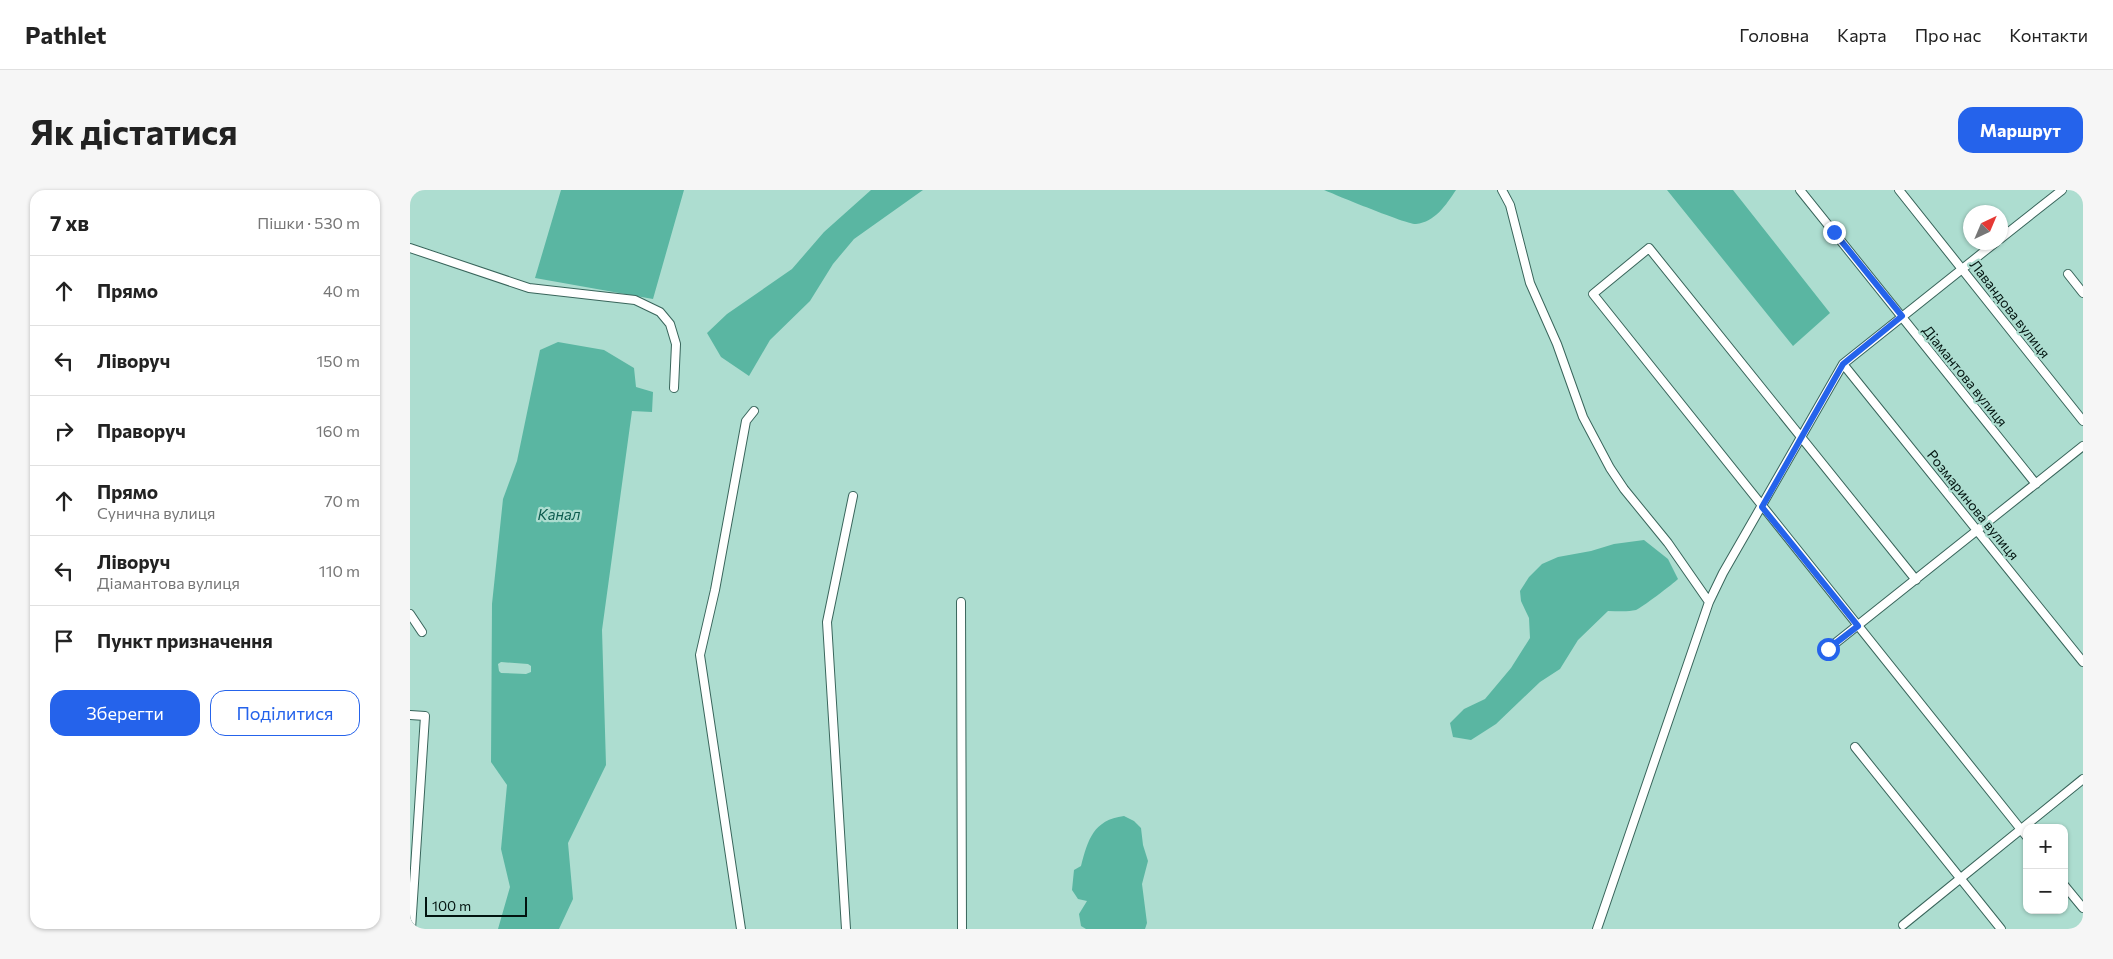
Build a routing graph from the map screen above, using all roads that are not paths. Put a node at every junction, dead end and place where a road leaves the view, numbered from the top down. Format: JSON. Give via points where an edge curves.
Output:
{"nodes":[{"id":1,"x":1502,"y":190,"type":"edge"},
{"id":2,"x":1800,"y":190,"type":"edge"},
{"id":3,"x":1899,"y":190,"type":"edge"},
{"id":4,"x":2062,"y":190,"type":"edge"},
{"id":5,"x":2008,"y":233,"type":"edge"},
{"id":6,"x":410,"y":248,"type":"edge"},
{"id":7,"x":1986,"y":250,"type":"edge"},
{"id":8,"x":1962,"y":269,"type":"junction"},
{"id":9,"x":2068,"y":274,"type":"dead end"},
{"id":10,"x":2083,"y":293,"type":"edge"},
{"id":11,"x":1902,"y":316,"type":"junction"},
{"id":12,"x":1843,"y":364,"type":"junction"},
{"id":13,"x":674,"y":388,"type":"dead end"},
{"id":14,"x":754,"y":411,"type":"dead end"},
{"id":15,"x":2083,"y":421,"type":"edge"},
{"id":16,"x":1801,"y":438,"type":"junction"},
{"id":17,"x":2083,"y":446,"type":"edge"},
{"id":18,"x":2036,"y":484,"type":"junction"},
{"id":19,"x":853,"y":496,"type":"dead end"},
{"id":20,"x":1762,"y":507,"type":"junction"},
{"id":21,"x":1977,"y":530,"type":"junction"},
{"id":22,"x":1916,"y":580,"type":"junction"},
{"id":23,"x":961,"y":602,"type":"dead end"},
{"id":24,"x":1709,"y":602,"type":"junction"},
{"id":25,"x":410,"y":614,"type":"edge"},
{"id":26,"x":1858,"y":626,"type":"junction"},
{"id":27,"x":422,"y":632,"type":"dead end"},
{"id":28,"x":1828,"y":649,"type":"dead end"},
{"id":29,"x":2083,"y":662,"type":"edge"},
{"id":30,"x":410,"y":715,"type":"edge"},
{"id":31,"x":1855,"y":747,"type":"dead end"},
{"id":32,"x":2081,"y":784,"type":"edge"},
{"id":33,"x":2021,"y":830,"type":"junction"},
{"id":34,"x":2023,"y":832,"type":"edge"},
{"id":35,"x":1961,"y":879,"type":"junction"},
{"id":36,"x":2068,"y":889,"type":"edge"},
{"id":37,"x":2083,"y":908,"type":"edge"},
{"id":38,"x":1903,"y":925,"type":"dead end"},
{"id":39,"x":411,"y":929,"type":"edge"},
{"id":40,"x":741,"y":929,"type":"edge"},
{"id":41,"x":846,"y":929,"type":"edge"},
{"id":42,"x":962,"y":929,"type":"edge"},
{"id":43,"x":1598,"y":929,"type":"edge"},
{"id":44,"x":2001,"y":929,"type":"edge"}],
"edges":[{"from":1,"to":24,"type":"street","via":[[1510,205],[1530,283],[1557,344],[1583,417],[1624,489],[1668,543]]},
{"from":2,"to":11,"type":"street","name":"Діамантова вулиця"},
{"from":3,"to":8,"type":"street","name":"Лавандова вулиця"},
{"from":4,"to":5,"type":"street"},
{"from":6,"to":13,"type":"street","via":[[529,288],[635,300],[660,312],[670,324],[676,344]]},
{"from":7,"to":8,"type":"street"},
{"from":8,"to":11,"type":"street"},
{"from":8,"to":15,"type":"street","name":"Лавандова вулиця"},
{"from":9,"to":10,"type":"street"},
{"from":11,"to":12,"type":"street"},
{"from":11,"to":18,"type":"street","name":"Діамантова вулиця"},
{"from":12,"to":16,"type":"street"},
{"from":12,"to":21,"type":"street","name":"Розмаринова вулиця"},
{"from":14,"to":40,"type":"street","via":[[746,421],[700,655]]},
{"from":16,"to":20,"type":"street"},
{"from":16,"to":20,"type":"street","via":[[1649,248],[1593,294]]},
{"from":16,"to":22,"type":"street"},
{"from":17,"to":18,"type":"street"},
{"from":18,"to":21,"type":"street"},
{"from":19,"to":41,"type":"street","via":[[827,622]]},
{"from":20,"to":24,"type":"street"},
{"from":20,"to":26,"type":"street"},
{"from":21,"to":22,"type":"street"},
{"from":21,"to":29,"type":"street","name":"Розмаринова вулиця"},
{"from":22,"to":26,"type":"street"},
{"from":23,"to":42,"type":"street"},
{"from":24,"to":43,"type":"street"},
{"from":25,"to":27,"type":"street"},
{"from":26,"to":28,"type":"street"},
{"from":26,"to":33,"type":"street"},
{"from":30,"to":39,"type":"street","via":[[425,716]]},
{"from":31,"to":35,"type":"street"},
{"from":32,"to":33,"type":"street"},
{"from":33,"to":34,"type":"street"},
{"from":33,"to":35,"type":"street"},
{"from":35,"to":38,"type":"street"},
{"from":35,"to":44,"type":"street"},
{"from":36,"to":37,"type":"street"}]}
